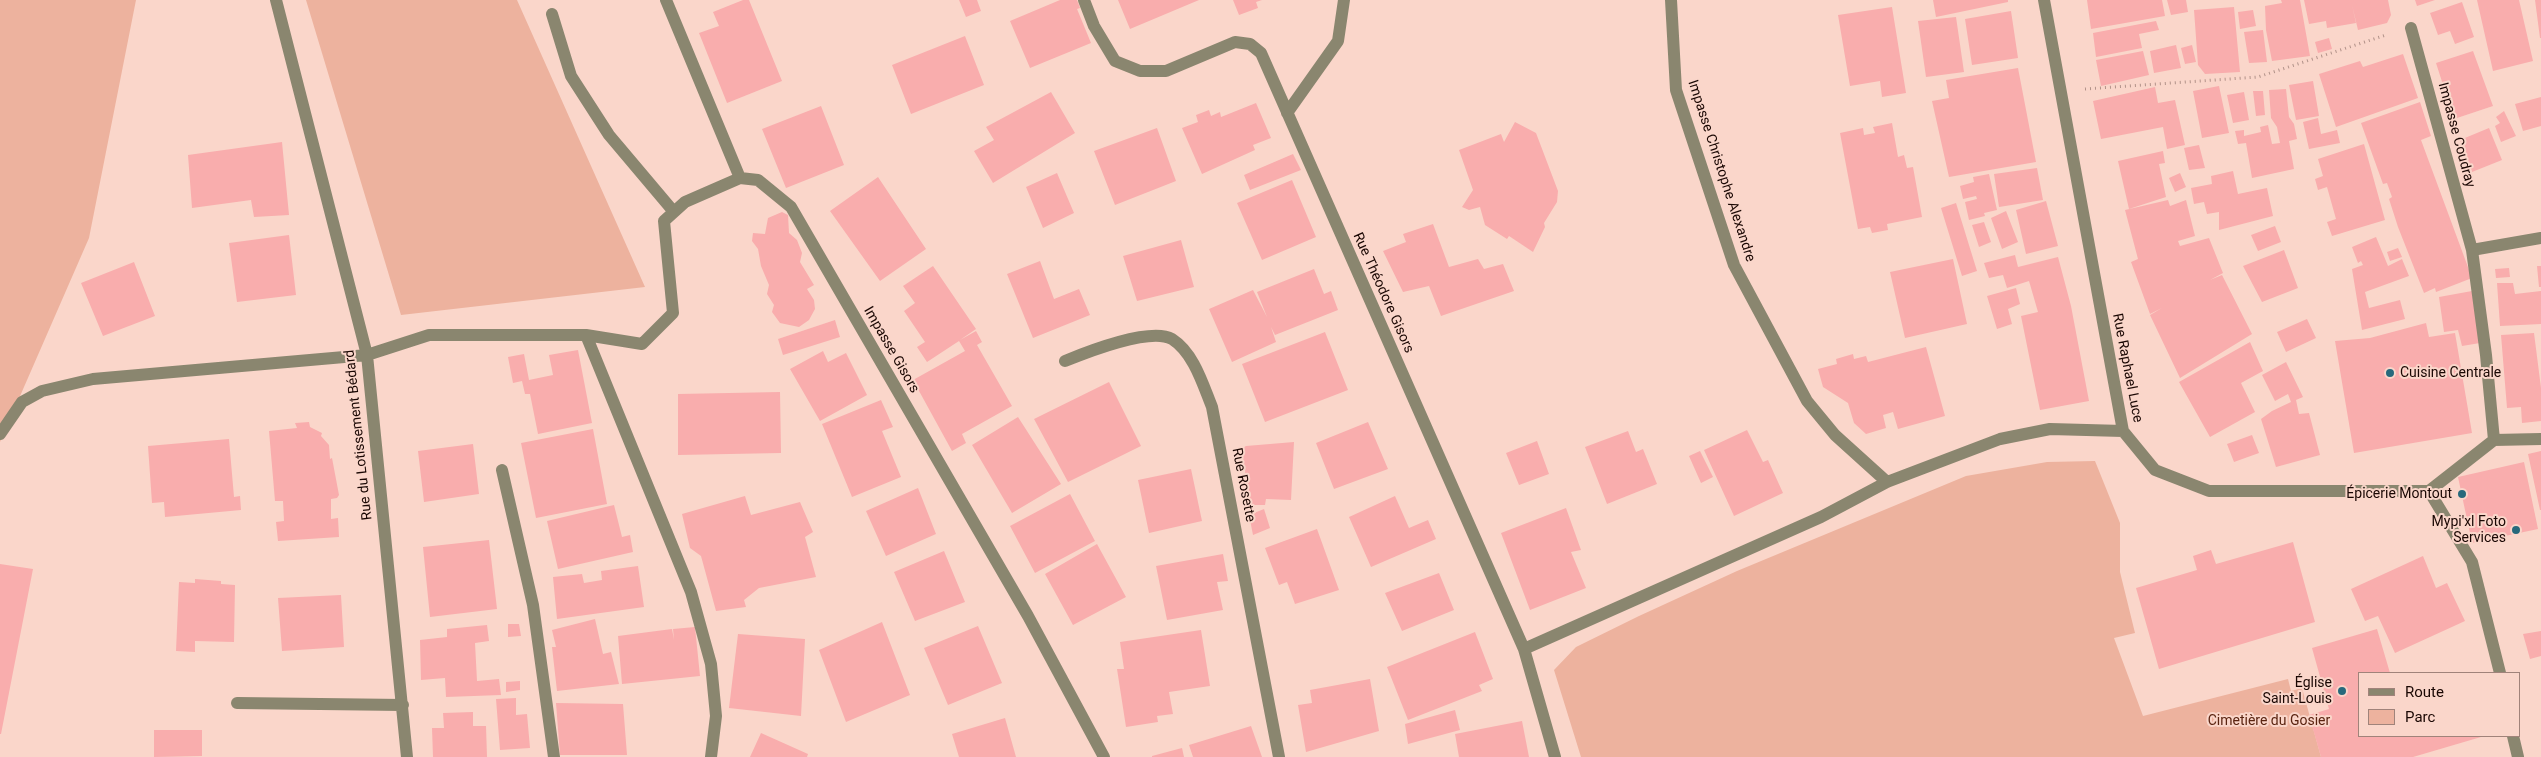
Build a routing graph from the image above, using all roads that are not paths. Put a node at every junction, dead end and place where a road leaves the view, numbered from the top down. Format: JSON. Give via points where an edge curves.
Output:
{"nodes":[{"id":1,"x":276,"y":0,"type":"edge"},
{"id":2,"x":666,"y":0,"type":"edge"},
{"id":3,"x":1084,"y":0,"type":"edge"},
{"id":4,"x":1344,"y":0,"type":"edge"},
{"id":5,"x":1672,"y":0,"type":"edge"},
{"id":6,"x":2044,"y":0,"type":"edge"},
{"id":7,"x":552,"y":14,"type":"dead end"},
{"id":8,"x":2411,"y":28,"type":"road end"},
{"id":9,"x":1287,"y":113,"type":"junction"},
{"id":10,"x":740,"y":178,"type":"junction"},
{"id":11,"x":674,"y":212,"type":"junction"},
{"id":12,"x":2541,"y":238,"type":"edge"},
{"id":13,"x":2472,"y":250,"type":"junction"},
{"id":14,"x":586,"y":335,"type":"junction"},
{"id":15,"x":368,"y":356,"type":"junction"},
{"id":16,"x":1065,"y":360,"type":"dead end"},
{"id":17,"x":2123,"y":431,"type":"junction"},
{"id":18,"x":0,"y":434,"type":"edge"},
{"id":19,"x":2541,"y":439,"type":"edge"},
{"id":20,"x":2494,"y":440,"type":"junction"},
{"id":21,"x":502,"y":470,"type":"dead end"},
{"id":22,"x":1887,"y":482,"type":"junction"},
{"id":23,"x":2429,"y":491,"type":"junction"},
{"id":24,"x":1524,"y":649,"type":"junction"},
{"id":25,"x":2500,"y":672,"type":"edge"},
{"id":26,"x":237,"y":703,"type":"dead end"},
{"id":27,"x":403,"y":705,"type":"junction"},
{"id":28,"x":2513,"y":737,"type":"edge"},
{"id":29,"x":407,"y":757,"type":"edge"},
{"id":30,"x":554,"y":757,"type":"edge"},
{"id":31,"x":711,"y":757,"type":"edge"},
{"id":32,"x":1104,"y":757,"type":"edge"},
{"id":33,"x":1279,"y":757,"type":"edge"},
{"id":34,"x":1555,"y":757,"type":"edge"},
{"id":35,"x":2518,"y":757,"type":"edge"}],
"edges":[{"from":1,"to":15,"type":"street","name":"Rue du Lotissement Bédard"},
{"from":2,"to":10,"type":"street"},
{"from":3,"to":9,"type":"street","name":"Rue Théodore Gisors","via":[[1094,26],[1115,61],[1140,71],[1166,70],[1235,42],[1250,44],[1266,62]]},
{"from":4,"to":9,"type":"street","via":[[1338,40]]},
{"from":5,"to":22,"type":"street","name":"Impasse Christophe Alexandre","via":[[1676,90],[1734,265],[1807,401],[1835,435]]},
{"from":6,"to":17,"type":"street","name":"Rue Raphael Luce"},
{"from":7,"to":11,"type":"street","via":[[571,76],[610,135]]},
{"from":8,"to":13,"type":"street","name":"Impasse Coudray"},
{"from":9,"to":24,"type":"street","name":"Rue Théodore Gisors"},
{"from":10,"to":11,"type":"street","via":[[685,202]]},
{"from":10,"to":32,"type":"street","name":"Impasse Gisors","via":[[758,180],[791,207],[1028,616]]},
{"from":11,"to":14,"type":"street","via":[[664,221],[673,313],[642,344]]},
{"from":12,"to":13,"type":"street"},
{"from":13,"to":20,"type":"street","name":"Impasse Coudray"},
{"from":14,"to":15,"type":"street","via":[[429,335]]},
{"from":14,"to":31,"type":"street","via":[[691,592],[711,664],[716,716]]},
{"from":15,"to":18,"type":"street","via":[[92,379],[42,391],[22,402]]},
{"from":15,"to":27,"type":"street","name":"Rue du Lotissement Bédard"},
{"from":16,"to":33,"type":"street","name":"Rue Rosette","via":[[1116,342],[1148,337],[1170,338],[1184,350],[1201,379],[1212,407]]},
{"from":17,"to":22,"type":"street","via":[[2050,429],[2000,439]]},
{"from":17,"to":23,"type":"street","name":"Rue Raphael Luce","via":[[2155,470],[2210,491]]},
{"from":19,"to":20,"type":"street"},
{"from":20,"to":23,"type":"street"},
{"from":21,"to":30,"type":"street","via":[[533,605]]},
{"from":22,"to":24,"type":"street","via":[[1821,517]]},
{"from":23,"to":25,"type":"street","via":[[2472,562]]},
{"from":24,"to":34,"type":"street","name":"Rue Théodore Gisors"},
{"from":26,"to":27,"type":"street"},
{"from":27,"to":29,"type":"street","name":"Rue du Lotissement Bédard"},
{"from":28,"to":35,"type":"street"}]}
